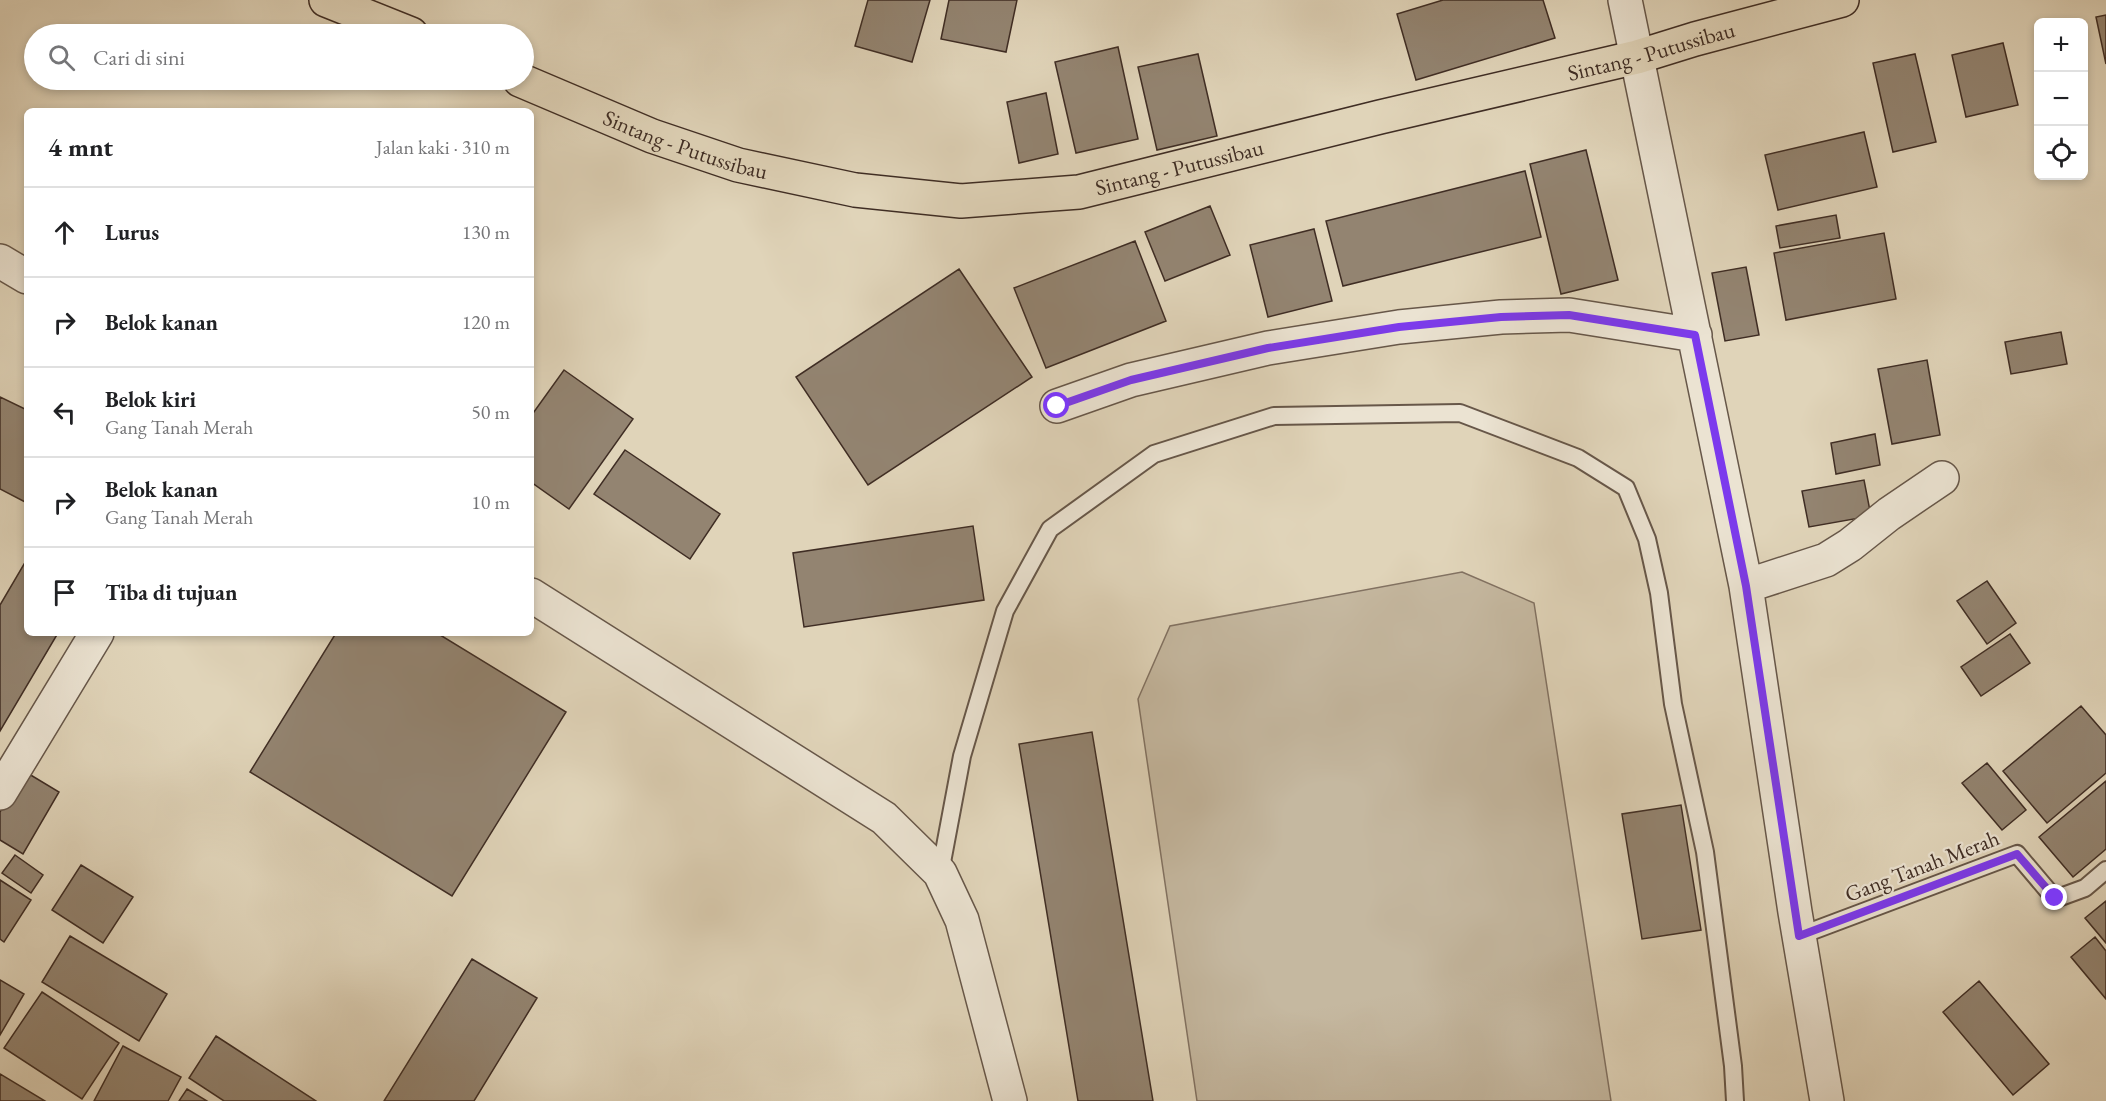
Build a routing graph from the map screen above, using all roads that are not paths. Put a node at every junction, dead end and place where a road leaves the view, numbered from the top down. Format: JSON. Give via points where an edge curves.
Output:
{"nodes":[{"id":1,"x":326,"y":0,"type":"edge"},
{"id":2,"x":1624,"y":0,"type":"edge"},
{"id":3,"x":1842,"y":0,"type":"edge"},
{"id":4,"x":386,"y":24,"type":"edge"},
{"id":5,"x":1637,"y":57,"type":"junction"},
{"id":6,"x":534,"y":86,"type":"edge"},
{"id":7,"x":0,"y":261,"type":"edge"},
{"id":8,"x":24,"y":275,"type":"edge"},
{"id":9,"x":1695,"y":335,"type":"junction"},
{"id":10,"x":1057,"y":406,"type":"dead end"},
{"id":11,"x":1942,"y":478,"type":"dead end"},
{"id":12,"x":1746,"y":586,"type":"junction"},
{"id":13,"x":534,"y":597,"type":"edge"},
{"id":14,"x":95,"y":636,"type":"edge"},
{"id":15,"x":0,"y":793,"type":"edge"},
{"id":16,"x":2106,"y":870,"type":"edge"},
{"id":17,"x":940,"y":873,"type":"junction"},
{"id":18,"x":1799,"y":936,"type":"junction"},
{"id":19,"x":1010,"y":1101,"type":"edge"},
{"id":20,"x":1736,"y":1101,"type":"edge"},
{"id":21,"x":1827,"y":1101,"type":"edge"}],
"edges":[{"from":1,"to":4,"type":"highway"},
{"from":2,"to":5,"type":"street"},
{"from":3,"to":5,"type":"highway","name":"Sintang - Putussibau"},
{"from":5,"to":6,"type":"highway","name":"Sintang - Putussibau","via":[[1079,192],[961,201],[855,190],[738,165],[652,136]]},
{"from":5,"to":9,"type":"street"},
{"from":7,"to":8,"type":"street"},
{"from":9,"to":10,"type":"street","via":[[1569,315],[1399,327],[1245,353],[1131,380]]},
{"from":9,"to":12,"type":"street"},
{"from":11,"to":12,"type":"street","via":[[1826,560]]},
{"from":12,"to":18,"type":"street"},
{"from":13,"to":17,"type":"street","via":[[884,818]]},
{"from":14,"to":15,"type":"street"},
{"from":16,"to":18,"type":"lane","name":"Gang Tanah Merah","via":[[2085,888],[2055,898],[2017,854]]},
{"from":17,"to":19,"type":"street","via":[[962,920]]},
{"from":17,"to":20,"type":"lane","via":[[962,756],[1005,611],[1050,529],[1154,454],[1274,416],[1460,413],[1578,458],[1626,488],[1647,539],[1659,593],[1673,704],[1705,852]]},
{"from":18,"to":21,"type":"street"}]}
